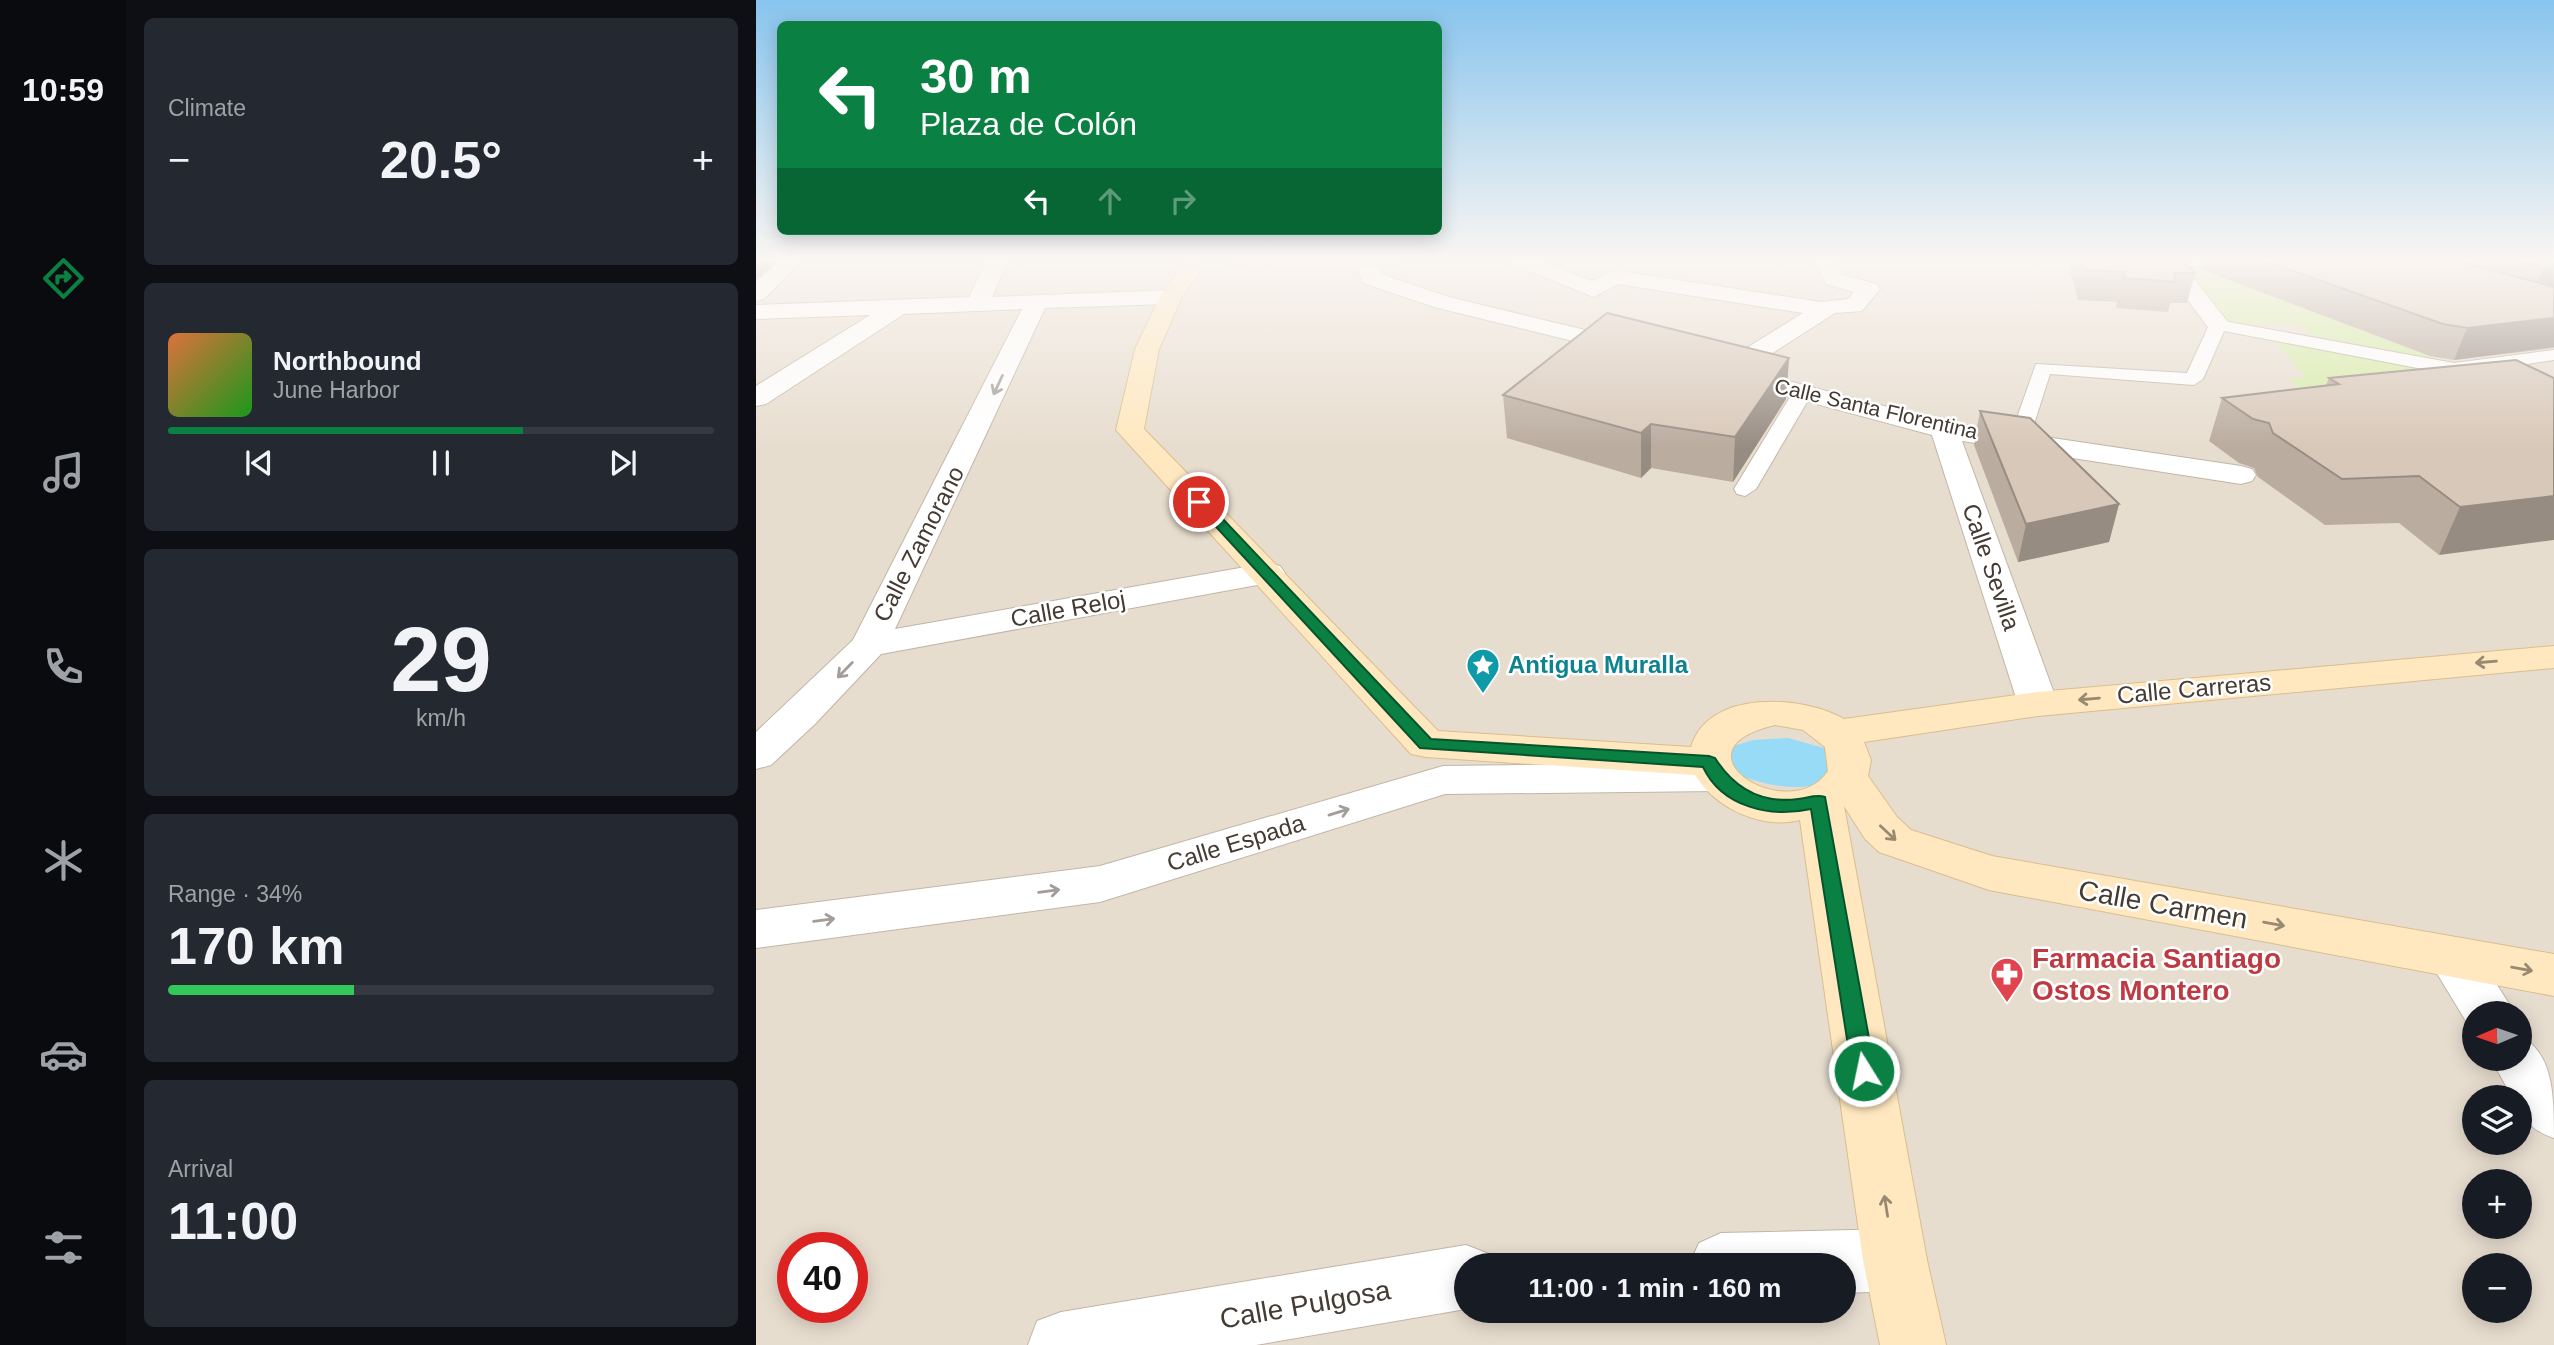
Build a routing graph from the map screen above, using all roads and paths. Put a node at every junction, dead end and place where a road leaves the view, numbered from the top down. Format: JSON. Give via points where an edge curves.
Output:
{"nodes":[{"id":1,"x":873,"y":323,"type":"edge"},
{"id":2,"x":1027,"y":323,"type":"edge"},
{"id":3,"x":1159,"y":323,"type":"edge"},
{"id":4,"x":1528,"y":323,"type":"edge"},
{"id":5,"x":1799,"y":323,"type":"edge"},
{"id":6,"x":2218,"y":325,"type":"joint"},
{"id":7,"x":1657,"y":354,"type":"edge"},
{"id":8,"x":2554,"y":355,"type":"edge"},
{"id":9,"x":2454,"y":369,"type":"junction"},
{"id":10,"x":2487,"y":386,"type":"edge"},
{"id":11,"x":1803,"y":392,"type":"junction"},
{"id":12,"x":756,"y":398,"type":"edge"},
{"id":13,"x":1944,"y":430,"type":"junction"},
{"id":14,"x":2019,"y":440,"type":"junction"},
{"id":15,"x":2241,"y":475,"type":"dead end"},
{"id":16,"x":1745,"y":489,"type":"dead end"},
{"id":17,"x":1268,"y":573,"type":"junction"},
{"id":18,"x":869,"y":645,"type":"junction"},
{"id":19,"x":2554,"y":657,"type":"edge"},
{"id":20,"x":2038,"y":704,"type":"junction"},
{"id":21,"x":1836,"y":733,"type":"junction"},
{"id":22,"x":756,"y":755,"type":"edge"},
{"id":23,"x":1712,"y":769,"type":"junction"},
{"id":24,"x":1833,"y":790,"type":"junction"},
{"id":25,"x":756,"y":929,"type":"edge"},
{"id":26,"x":2452,"y":957,"type":"junction"},
{"id":27,"x":2554,"y":975,"type":"edge"},
{"id":28,"x":2481,"y":1001,"type":"edge"},
{"id":29,"x":2526,"y":1071,"type":"edge"},
{"id":30,"x":2554,"y":1113,"type":"edge"},
{"id":31,"x":1895,"y":1260,"type":"junction"},
{"id":32,"x":1856,"y":1261,"type":"edge"},
{"id":33,"x":1454,"y":1279,"type":"edge"},
{"id":34,"x":1061,"y":1345,"type":"edge"},
{"id":35,"x":1913,"y":1345,"type":"edge"}],
"edges":[{"from":1,"to":12,"type":"street"},
{"from":2,"to":18,"type":"street","name":"Calle Zamorano","one_way":true},
{"from":3,"to":17,"type":"street","via":[[1147,349],[1130,430]]},
{"from":4,"to":7,"type":"street"},
{"from":5,"to":11,"type":"street","name":"Calle Santa Florentina","via":[[1714,369]]},
{"from":6,"to":9,"type":"lane"},
{"from":6,"to":14,"type":"lane","via":[[2194,379],[2043,368]]},
{"from":8,"to":9,"type":"lane"},
{"from":9,"to":10,"type":"lane"},
{"from":11,"to":13,"type":"street","name":"Calle Santa Florentina"},
{"from":11,"to":16,"type":"lane"},
{"from":13,"to":14,"type":"street","name":"Calle Santa Florentina"},
{"from":13,"to":20,"type":"street","name":"Calle Sevilla"},
{"from":14,"to":15,"type":"street","name":"Calle Santa Florentina"},
{"from":17,"to":18,"type":"street","name":"Calle Reloj"},
{"from":17,"to":23,"type":"street","via":[[1426,744]]},
{"from":18,"to":22,"type":"street","name":"Calle Zamorano","one_way":true},
{"from":19,"to":20,"type":"street","name":"Calle Carreras","one_way":true},
{"from":20,"to":21,"type":"street","name":"Calle Carreras"},
{"from":21,"to":23,"type":"street","via":[[1798,715],[1753,714],[1719,732],[1710,745]]},
{"from":21,"to":24,"type":"street","via":[[1848,747],[1852,763]]},
{"from":23,"to":24,"type":"street","via":[[1730,790],[1760,803],[1796,806]]},
{"from":25,"to":23,"type":"street","name":"Calle Espada","one_way":true,"via":[[1100,884],[1443,780]]},
{"from":24,"to":26,"type":"street","name":"Calle Carmen","one_way":true,"via":[[1895,841],[1989,873]]},
{"from":31,"to":24,"type":"street","one_way":true},
{"from":26,"to":27,"type":"street","name":"Calle Carmen","one_way":true},
{"from":26,"to":28,"type":"street"},
{"from":29,"to":30,"type":"street"},
{"from":31,"to":32,"type":"street"},
{"from":31,"to":35,"type":"street"},
{"from":33,"to":34,"type":"street","name":"Calle Pulgosa"}]}
